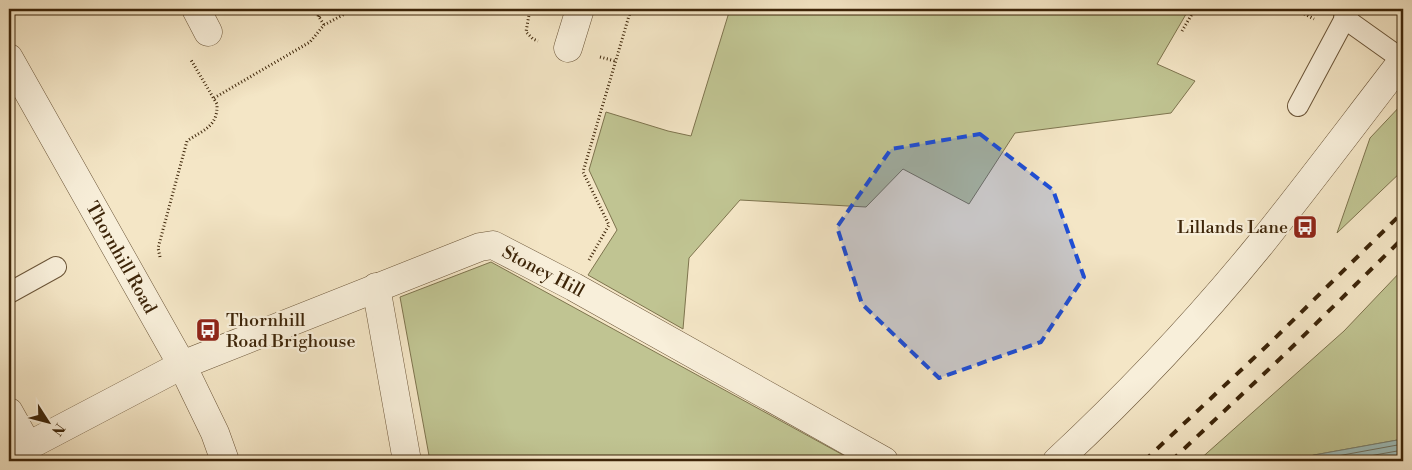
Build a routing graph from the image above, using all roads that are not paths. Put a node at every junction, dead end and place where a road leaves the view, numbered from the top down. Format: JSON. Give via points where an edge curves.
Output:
{"nodes":[{"id":1,"x":580,"y":9,"type":"edge"},
{"id":2,"x":1347,"y":14,"type":"edge"},
{"id":3,"x":568,"y":48,"type":"dead end"},
{"id":4,"x":9,"y":58,"type":"edge"},
{"id":5,"x":1403,"y":60,"type":"edge"},
{"id":6,"x":1298,"y":106,"type":"dead end"},
{"id":7,"x":56,"y":267,"type":"dead end"},
{"id":8,"x":376,"y":287,"type":"junction"},
{"id":9,"x":9,"y":293,"type":"edge"},
{"id":10,"x":182,"y":364,"type":"junction"},
{"id":11,"x":9,"y":412,"type":"edge"},
{"id":12,"x":21,"y":453,"type":"edge"},
{"id":13,"x":225,"y":461,"type":"edge"},
{"id":14,"x":407,"y":461,"type":"edge"},
{"id":15,"x":884,"y":461,"type":"edge"},
{"id":16,"x":1057,"y":461,"type":"edge"}],
"edges":[{"from":1,"to":3,"type":"street"},
{"from":2,"to":5,"type":"lane"},
{"from":2,"to":6,"type":"lane"},
{"from":4,"to":10,"type":"street","name":"Thornhill Road"},
{"from":5,"to":16,"type":"street","via":[[1259,246],[1147,372]]},
{"from":7,"to":9,"type":"lane"},
{"from":8,"to":10,"type":"street","name":"Stoney Hill"},
{"from":8,"to":14,"type":"street"},
{"from":8,"to":15,"type":"street","name":"Stoney Hill","via":[[480,247],[493,245]]},
{"from":10,"to":12,"type":"street","name":"Stoney Hill"},
{"from":10,"to":13,"type":"street","name":"Thornhill Road"},
{"from":11,"to":12,"type":"street"}]}
